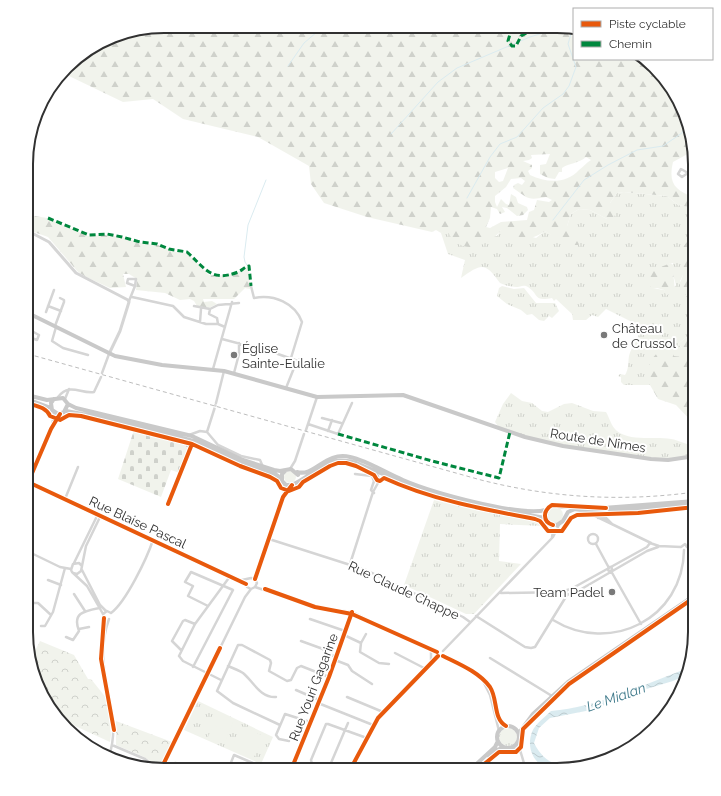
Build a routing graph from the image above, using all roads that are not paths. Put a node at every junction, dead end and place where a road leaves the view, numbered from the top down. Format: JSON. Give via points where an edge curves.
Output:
{"nodes":[{"id":1,"x":688,"y":173,"type":"joint"},
{"id":2,"x":33,"y":234,"type":"edge"},
{"id":3,"x":135,"y":286,"type":"dead end"},
{"id":4,"x":251,"y":286,"type":"dead end"},
{"id":5,"x":54,"y":290,"type":"dead end"},
{"id":6,"x":132,"y":296,"type":"junction"},
{"id":7,"x":60,"y":298,"type":"dead end"},
{"id":8,"x":129,"y":301,"type":"junction"},
{"id":9,"x":232,"y":302,"type":"junction"},
{"id":10,"x":239,"y":303,"type":"dead end"},
{"id":11,"x":48,"y":306,"type":"junction"},
{"id":12,"x":194,"y":306,"type":"dead end"},
{"id":13,"x":201,"y":309,"type":"junction"},
{"id":14,"x":210,"y":309,"type":"junction"},
{"id":15,"x":61,"y":311,"type":"junction"},
{"id":16,"x":46,"y":312,"type":"dead end"},
{"id":17,"x":33,"y":316,"type":"edge"},
{"id":18,"x":33,"y":318,"type":"edge"},
{"id":19,"x":200,"y":322,"type":"junction"},
{"id":20,"x":49,"y":324,"type":"junction"},
{"id":21,"x":218,"y":324,"type":"junction"},
{"id":22,"x":55,"y":327,"type":"junction"},
{"id":23,"x":225,"y":327,"type":"junction"},
{"id":24,"x":222,"y":339,"type":"junction"},
{"id":25,"x":239,"y":343,"type":"junction"},
{"id":26,"x":109,"y":354,"type":"junction"},
{"id":27,"x":88,"y":355,"type":"dead end"},
{"id":28,"x":291,"y":358,"type":"junction"},
{"id":29,"x":300,"y":359,"type":"dead end"},
{"id":30,"x":298,"y":361,"type":"junction"},
{"id":31,"x":213,"y":369,"type":"junction"},
{"id":32,"x":226,"y":371,"type":"junction"},
{"id":33,"x":102,"y":373,"type":"dead end"},
{"id":34,"x":234,"y":373,"type":"junction"},
{"id":35,"x":101,"y":377,"type":"dead end"},
{"id":36,"x":286,"y":388,"type":"junction"},
{"id":37,"x":69,"y":389,"type":"junction"},
{"id":38,"x":33,"y":396,"type":"edge"},
{"id":39,"x":58,"y":397,"type":"junction"},
{"id":40,"x":317,"y":397,"type":"junction"},
{"id":41,"x":54,"y":399,"type":"junction"},
{"id":42,"x":65,"y":399,"type":"junction"},
{"id":43,"x":33,"y":402,"type":"edge"},
{"id":44,"x":216,"y":403,"type":"tunnel mouth"},
{"id":45,"x":352,"y":403,"type":"dead end"},
{"id":46,"x":68,"y":404,"type":"junction"},
{"id":47,"x":53,"y":410,"type":"junction"},
{"id":48,"x":66,"y":410,"type":"junction"},
{"id":49,"x":214,"y":410,"type":"tunnel mouth"},
{"id":50,"x":60,"y":414,"type":"junction"},
{"id":51,"x":322,"y":418,"type":"dead end"},
{"id":52,"x":332,"y":420,"type":"junction"},
{"id":53,"x":341,"y":423,"type":"dead end"},
{"id":54,"x":308,"y":424,"type":"junction"},
{"id":55,"x":51,"y":429,"type":"junction"},
{"id":56,"x":306,"y":430,"type":"dead end"},
{"id":57,"x":328,"y":431,"type":"junction"},
{"id":58,"x":207,"y":432,"type":"junction"},
{"id":59,"x":304,"y":434,"type":"dead end"},
{"id":60,"x":188,"y":436,"type":"junction"},
{"id":61,"x":688,"y":457,"type":"edge"},
{"id":62,"x":295,"y":461,"type":"junction"},
{"id":63,"x":78,"y":467,"type":"dead end"},
{"id":64,"x":263,"y":467,"type":"junction"},
{"id":65,"x":370,"y":468,"type":"junction"},
{"id":66,"x":287,"y":470,"type":"junction"},
{"id":67,"x":296,"y":471,"type":"junction"},
{"id":68,"x":33,"y":472,"type":"edge"},
{"id":69,"x":355,"y":474,"type":"dead end"},
{"id":70,"x":283,"y":481,"type":"junction"},
{"id":71,"x":297,"y":481,"type":"junction"},
{"id":72,"x":292,"y":485,"type":"junction"},
{"id":73,"x":33,"y":486,"type":"edge"},
{"id":74,"x":373,"y":492,"type":"junction"},
{"id":75,"x":283,"y":497,"type":"junction"},
{"id":76,"x":65,"y":499,"type":"junction"},
{"id":77,"x":688,"y":502,"type":"edge"},
{"id":78,"x":688,"y":505,"type":"edge"},
{"id":79,"x":562,"y":507,"type":"junction"},
{"id":80,"x":575,"y":509,"type":"junction"},
{"id":81,"x":546,"y":510,"type":"junction"},
{"id":82,"x":100,"y":515,"type":"junction"},
{"id":83,"x":565,"y":516,"type":"junction"},
{"id":84,"x":545,"y":518,"type":"junction"},
{"id":85,"x":551,"y":525,"type":"junction"},
{"id":86,"x":559,"y":525,"type":"junction"},
{"id":87,"x":551,"y":539,"type":"junction"},
{"id":88,"x":153,"y":540,"type":"junction"},
{"id":89,"x":268,"y":540,"type":"junction"},
{"id":90,"x":644,"y":540,"type":"junction"},
{"id":91,"x":596,"y":544,"type":"junction"},
{"id":92,"x":647,"y":546,"type":"junction"},
{"id":93,"x":653,"y":546,"type":"junction"},
{"id":94,"x":681,"y":547,"type":"junction"},
{"id":95,"x":687,"y":547,"type":"joint"},
{"id":96,"x":650,"y":550,"type":"junction"},
{"id":97,"x":684,"y":550,"type":"junction"},
{"id":98,"x":33,"y":554,"type":"edge"},
{"id":99,"x":74,"y":563,"type":"junction"},
{"id":100,"x":350,"y":564,"type":"junction"},
{"id":101,"x":65,"y":568,"type":"junction"},
{"id":102,"x":82,"y":568,"type":"junction"},
{"id":103,"x":258,"y":568,"type":"junction"},
{"id":104,"x":609,"y":568,"type":"junction"},
{"id":105,"x":71,"y":569,"type":"junction"},
{"id":106,"x":611,"y":571,"type":"junction"},
{"id":107,"x":74,"y":573,"type":"junction"},
{"id":108,"x":231,"y":575,"type":"junction"},
{"id":109,"x":251,"y":578,"type":"junction"},
{"id":110,"x":239,"y":579,"type":"junction"},
{"id":111,"x":48,"y":580,"type":"dead end"},
{"id":112,"x":248,"y":580,"type":"junction"},
{"id":113,"x":255,"y":580,"type":"junction"},
{"id":114,"x":257,"y":583,"type":"junction"},
{"id":115,"x":61,"y":585,"type":"junction"},
{"id":116,"x":247,"y":585,"type":"junction"},
{"id":117,"x":223,"y":586,"type":"junction"},
{"id":118,"x":255,"y":587,"type":"junction"},
{"id":119,"x":251,"y":589,"type":"junction"},
{"id":120,"x":265,"y":589,"type":"junction"},
{"id":121,"x":571,"y":589,"type":"junction"},
{"id":122,"x":501,"y":593,"type":"junction"},
{"id":123,"x":572,"y":593,"type":"junction"},
{"id":124,"x":74,"y":594,"type":"dead end"},
{"id":125,"x":567,"y":594,"type":"junction"},
{"id":126,"x":245,"y":597,"type":"junction"},
{"id":127,"x":688,"y":600,"type":"edge"},
{"id":128,"x":33,"y":603,"type":"dead end"},
{"id":129,"x":208,"y":606,"type":"junction"},
{"id":130,"x":99,"y":608,"type":"junction"},
{"id":131,"x":85,"y":611,"type":"junction"},
{"id":132,"x":104,"y":612,"type":"junction"},
{"id":133,"x":111,"y":613,"type":"junction"},
{"id":134,"x":352,"y":613,"type":"junction"},
{"id":135,"x":51,"y":615,"type":"junction"},
{"id":136,"x":476,"y":616,"type":"junction"},
{"id":137,"x":104,"y":618,"type":"junction"},
{"id":138,"x":109,"y":619,"type":"junction"},
{"id":139,"x":310,"y":619,"type":"dead end"},
{"id":140,"x":552,"y":620,"type":"junction"},
{"id":141,"x":470,"y":622,"type":"junction"},
{"id":142,"x":195,"y":624,"type":"junction"},
{"id":143,"x":641,"y":624,"type":"junction"},
{"id":144,"x":42,"y":626,"type":"dead end"},
{"id":145,"x":89,"y":627,"type":"dead end"},
{"id":146,"x":79,"y":629,"type":"junction"},
{"id":147,"x":345,"y":631,"type":"junction"},
{"id":148,"x":366,"y":634,"type":"dead end"},
{"id":149,"x":344,"y":635,"type":"junction"},
{"id":150,"x":66,"y":637,"type":"dead end"},
{"id":151,"x":301,"y":641,"type":"dead end"},
{"id":152,"x":361,"y":643,"type":"junction"},
{"id":153,"x":430,"y":649,"type":"junction"},
{"id":154,"x":181,"y":650,"type":"junction"},
{"id":155,"x":443,"y":651,"type":"junction"},
{"id":156,"x":437,"y":652,"type":"junction"},
{"id":157,"x":395,"y":653,"type":"dead end"},
{"id":158,"x":438,"y":656,"type":"junction"},
{"id":159,"x":443,"y":656,"type":"junction"},
{"id":160,"x":335,"y":658,"type":"junction"},
{"id":161,"x":490,"y":658,"type":"dead end"},
{"id":162,"x":431,"y":661,"type":"junction"},
{"id":163,"x":389,"y":664,"type":"dead end"},
{"id":164,"x":228,"y":666,"type":"junction"},
{"id":165,"x":194,"y":667,"type":"junction"},
{"id":166,"x":424,"y":668,"type":"junction"},
{"id":167,"x":208,"y":674,"type":"junction"},
{"id":168,"x":329,"y":677,"type":"junction"},
{"id":169,"x":482,"y":679,"type":"junction"},
{"id":170,"x":221,"y":680,"type":"junction"},
{"id":171,"x":372,"y":684,"type":"dead end"},
{"id":172,"x":296,"y":690,"type":"dead end"},
{"id":173,"x":276,"y":697,"type":"dead end"},
{"id":174,"x":347,"y":697,"type":"dead end"},
{"id":175,"x":552,"y":697,"type":"junction"},
{"id":176,"x":319,"y":701,"type":"junction"},
{"id":177,"x":383,"y":712,"type":"junction"},
{"id":178,"x":533,"y":714,"type":"junction"},
{"id":179,"x":351,"y":716,"type":"junction"},
{"id":180,"x":310,"y":722,"type":"junction"},
{"id":181,"x":280,"y":725,"type":"junction"},
{"id":182,"x":373,"y":725,"type":"junction"},
{"id":183,"x":506,"y":726,"type":"junction"},
{"id":184,"x":514,"y":727,"type":"junction"},
{"id":185,"x":114,"y":730,"type":"junction"},
{"id":186,"x":346,"y":730,"type":"junction"},
{"id":187,"x":499,"y":731,"type":"junction"},
{"id":188,"x":519,"y":732,"type":"junction"},
{"id":189,"x":364,"y":737,"type":"dead end"},
{"id":190,"x":289,"y":741,"type":"dead end"},
{"id":191,"x":498,"y":741,"type":"junction"},
{"id":192,"x":518,"y":743,"type":"junction"},
{"id":193,"x":112,"y":745,"type":"junction"},
{"id":194,"x":504,"y":748,"type":"junction"},
{"id":195,"x":512,"y":748,"type":"junction"},
{"id":196,"x":110,"y":751,"type":"edge"},
{"id":197,"x":521,"y":753,"type":"junction"},
{"id":198,"x":148,"y":762,"type":"edge"},
{"id":199,"x":165,"y":763,"type":"edge"},
{"id":200,"x":231,"y":763,"type":"edge"},
{"id":201,"x":253,"y":763,"type":"edge"},
{"id":202,"x":294,"y":763,"type":"edge"},
{"id":203,"x":312,"y":763,"type":"edge"},
{"id":204,"x":330,"y":763,"type":"edge"},
{"id":205,"x":354,"y":763,"type":"edge"},
{"id":206,"x":479,"y":763,"type":"edge"},
{"id":207,"x":481,"y":763,"type":"edge"},
{"id":208,"x":524,"y":763,"type":"edge"}],
"edges":[{"from":1,"to":1,"type":"street","via":[[681,169],[678,174],[682,177]]},
{"from":2,"to":8,"type":"street","via":[[49,242],[76,273]]},
{"from":3,"to":6,"type":"street"},
{"from":4,"to":28,"type":"street","via":[[254,298],[264,296],[287,303],[300,316],[301,330]]},
{"from":5,"to":11,"type":"street"},
{"from":6,"to":8,"type":"street"},
{"from":6,"to":19,"type":"street","via":[[173,306],[184,316]]},
{"from":7,"to":15,"type":"street","via":[[64,300]]},
{"from":8,"to":26,"type":"street","via":[[120,331]]},
{"from":9,"to":10,"type":"street"},
{"from":9,"to":14,"type":"street"},
{"from":9,"to":23,"type":"street"},
{"from":11,"to":15,"type":"street"},
{"from":11,"to":16,"type":"street"},
{"from":12,"to":13,"type":"street"},
{"from":13,"to":14,"type":"street"},
{"from":13,"to":19,"type":"street"},
{"from":14,"to":21,"type":"street","via":[[210,314],[217,318]]},
{"from":15,"to":22,"type":"street"},
{"from":17,"to":20,"type":"main road"},
{"from":18,"to":20,"type":"main road"},
{"from":19,"to":21,"type":"street"},
{"from":20,"to":22,"type":"main road"},
{"from":21,"to":23,"type":"street"},
{"from":22,"to":26,"type":"main road"},
{"from":22,"to":27,"type":"street","via":[[52,341],[63,348]]},
{"from":23,"to":24,"type":"street"},
{"from":24,"to":25,"type":"street"},
{"from":24,"to":31,"type":"street"},
{"from":25,"to":28,"type":"street"},
{"from":25,"to":34,"type":"street"},
{"from":26,"to":31,"type":"main road","via":[[162,365]]},
{"from":26,"to":33,"type":"street"},
{"from":28,"to":30,"type":"street"},
{"from":29,"to":30,"type":"street"},
{"from":30,"to":36,"type":"street"},
{"from":31,"to":32,"type":"main road"},
{"from":32,"to":34,"type":"main road"},
{"from":32,"to":44,"type":"street"},
{"from":34,"to":36,"type":"main road"},
{"from":35,"to":37,"type":"street","via":[[94,392]]},
{"from":36,"to":40,"type":"main road"},
{"from":37,"to":39,"type":"street"},
{"from":37,"to":42,"type":"street"},
{"from":38,"to":41,"type":"main road"},
{"from":39,"to":41,"type":"main road"},
{"from":39,"to":42,"type":"main road"},
{"from":40,"to":54,"type":"street"},
{"from":40,"to":61,"type":"main road","name":"Route de Nîmes","via":[[403,395],[525,437],[563,446],[668,460]]},
{"from":41,"to":47,"type":"main road","via":[[51,403]]},
{"from":42,"to":46,"type":"main road"},
{"from":43,"to":47,"type":"main road"},
{"from":45,"to":57,"type":"street","via":[[338,434]]},
{"from":46,"to":48,"type":"main road"},
{"from":46,"to":60,"type":"main road"},
{"from":47,"to":50,"type":"main road"},
{"from":47,"to":55,"type":"street"},
{"from":48,"to":50,"type":"main road"},
{"from":48,"to":70,"type":"main road","via":[[190,439],[241,463],[276,474]]},
{"from":49,"to":58,"type":"street"},
{"from":50,"to":55,"type":"street"},
{"from":51,"to":52,"type":"street"},
{"from":52,"to":53,"type":"street"},
{"from":52,"to":57,"type":"street"},
{"from":54,"to":56,"type":"street"},
{"from":54,"to":57,"type":"street"},
{"from":55,"to":68,"type":"street"},
{"from":58,"to":60,"type":"street","via":[[200,431]]},
{"from":58,"to":64,"type":"street","via":[[216,444],[241,456],[260,460]]},
{"from":59,"to":62,"type":"street"},
{"from":60,"to":64,"type":"main road"},
{"from":62,"to":66,"type":"street"},
{"from":62,"to":67,"type":"street"},
{"from":63,"to":76,"type":"street"},
{"from":64,"to":66,"type":"main road","via":[[277,471]]},
{"from":65,"to":71,"type":"main road","via":[[353,461],[336,460]]},
{"from":65,"to":74,"type":"street","via":[[379,478]]},
{"from":65,"to":84,"type":"main road","via":[[431,493],[478,506]]},
{"from":66,"to":67,"type":"main road"},
{"from":66,"to":70,"type":"main road"},
{"from":67,"to":71,"type":"main road"},
{"from":67,"to":81,"type":"main road","via":[[306,473],[326,460],[346,456],[420,486],[461,498],[530,511]]},
{"from":69,"to":74,"type":"street","via":[[372,476]]},
{"from":70,"to":72,"type":"main road"},
{"from":70,"to":75,"type":"street"},
{"from":71,"to":72,"type":"main road"},
{"from":72,"to":75,"type":"street"},
{"from":73,"to":76,"type":"street","name":"Rue Blaise Pascal"},
{"from":74,"to":100,"type":"street"},
{"from":75,"to":89,"type":"street"},
{"from":76,"to":82,"type":"street","name":"Rue Blaise Pascal"},
{"from":77,"to":79,"type":"main road","via":[[610,508]]},
{"from":78,"to":80,"type":"main road","via":[[624,510]]},
{"from":79,"to":81,"type":"main road","via":[[554,505]]},
{"from":79,"to":83,"type":"main road"},
{"from":80,"to":83,"type":"main road"},
{"from":80,"to":90,"type":"street","via":[[589,513]]},
{"from":81,"to":84,"type":"main road"},
{"from":82,"to":88,"type":"street","name":"Rue Blaise Pascal"},
{"from":82,"to":99,"type":"street"},
{"from":82,"to":102,"type":"street","via":[[86,546]]},
{"from":83,"to":86,"type":"main road"},
{"from":84,"to":85,"type":"main road"},
{"from":85,"to":86,"type":"main road"},
{"from":85,"to":87,"type":"street"},
{"from":86,"to":87,"type":"street"},
{"from":87,"to":122,"type":"street","via":[[507,582]]},
{"from":88,"to":108,"type":"street","name":"Rue Blaise Pascal"},
{"from":88,"to":133,"type":"street","via":[[142,568]]},
{"from":89,"to":100,"type":"street","name":"Rue Claude Chappe"},
{"from":89,"to":103,"type":"street"},
{"from":90,"to":92,"type":"street"},
{"from":90,"to":93,"type":"street"},
{"from":91,"to":91,"type":"street","via":[[598,537],[590,535],[589,542]]},
{"from":91,"to":104,"type":"street"},
{"from":92,"to":93,"type":"street"},
{"from":92,"to":96,"type":"street"},
{"from":92,"to":104,"type":"street"},
{"from":93,"to":94,"type":"street"},
{"from":93,"to":96,"type":"street"},
{"from":94,"to":95,"type":"street","via":[[685,544]]},
{"from":94,"to":97,"type":"street"},
{"from":95,"to":97,"type":"street"},
{"from":96,"to":106,"type":"street"},
{"from":97,"to":143,"type":"street","via":[[676,588],[661,609]]},
{"from":98,"to":101,"type":"street"},
{"from":99,"to":102,"type":"street"},
{"from":99,"to":105,"type":"street"},
{"from":100,"to":141,"type":"street","name":"Rue Claude Chappe"},
{"from":101,"to":105,"type":"street"},
{"from":101,"to":115,"type":"street"},
{"from":102,"to":107,"type":"street","via":[[79,573]]},
{"from":102,"to":132,"type":"street"},
{"from":103,"to":109,"type":"street"},
{"from":103,"to":113,"type":"street"},
{"from":104,"to":106,"type":"street"},
{"from":104,"to":121,"type":"street"},
{"from":105,"to":107,"type":"street"},
{"from":106,"to":123,"type":"street"},
{"from":106,"to":143,"type":"street"},
{"from":107,"to":130,"type":"street","via":[[87,586]]},
{"from":108,"to":110,"type":"street","name":"Rue Blaise Pascal"},
{"from":108,"to":117,"type":"street"},
{"from":109,"to":112,"type":"street"},
{"from":109,"to":113,"type":"street"},
{"from":110,"to":112,"type":"street","name":"Rue Blaise Pascal"},
{"from":110,"to":116,"type":"street","name":"Rue Blaise Pascal"},
{"from":111,"to":115,"type":"street"},
{"from":112,"to":116,"type":"street"},
{"from":113,"to":114,"type":"street"},
{"from":114,"to":118,"type":"street"},
{"from":114,"to":120,"type":"street"},
{"from":115,"to":135,"type":"street"},
{"from":116,"to":119,"type":"street"},
{"from":116,"to":126,"type":"street"},
{"from":117,"to":129,"type":"street"},
{"from":117,"to":129,"type":"street","via":[[192,572],[184,584],[193,586],[188,596]]},
{"from":117,"to":165,"type":"street","via":[[233,590]]},
{"from":118,"to":119,"type":"street"},
{"from":118,"to":120,"type":"street"},
{"from":119,"to":126,"type":"street"},
{"from":120,"to":134,"type":"street","via":[[328,610]]},
{"from":121,"to":123,"type":"street"},
{"from":121,"to":125,"type":"street","via":[[567,590]]},
{"from":122,"to":125,"type":"street"},
{"from":122,"to":136,"type":"street"},
{"from":123,"to":125,"type":"street"},
{"from":124,"to":131,"type":"street"},
{"from":125,"to":140,"type":"street"},
{"from":126,"to":167,"type":"street"},
{"from":127,"to":175,"type":"main road","via":[[597,661]]},
{"from":128,"to":135,"type":"street","via":[[38,603]]},
{"from":129,"to":142,"type":"street"},
{"from":130,"to":131,"type":"street"},
{"from":130,"to":132,"type":"street"},
{"from":131,"to":146,"type":"street","via":[[76,620]]},
{"from":132,"to":133,"type":"street"},
{"from":132,"to":137,"type":"street"},
{"from":133,"to":138,"type":"street"},
{"from":134,"to":147,"type":"street","name":"Rue Youri Gagarine"},
{"from":134,"to":153,"type":"street"},
{"from":135,"to":144,"type":"street","via":[[45,626]]},
{"from":136,"to":140,"type":"street","via":[[525,647],[531,648],[535,647]]},
{"from":136,"to":141,"type":"street"},
{"from":137,"to":138,"type":"street"},
{"from":137,"to":185,"type":"street","via":[[101,659]]},
{"from":138,"to":185,"type":"street","via":[[103,655]]},
{"from":139,"to":147,"type":"street"},
{"from":140,"to":143,"type":"street","via":[[578,632],[594,635],[623,631]]},
{"from":141,"to":155,"type":"street"},
{"from":142,"to":154,"type":"street"},
{"from":142,"to":154,"type":"street","via":[[183,621],[172,641]]},
{"from":145,"to":146,"type":"street"},
{"from":146,"to":150,"type":"street","via":[[74,639]]},
{"from":147,"to":149,"type":"street","name":"Rue Youri Gagarine"},
{"from":148,"to":152,"type":"street"},
{"from":149,"to":152,"type":"street"},
{"from":149,"to":160,"type":"street","name":"Rue Youri Gagarine"},
{"from":151,"to":160,"type":"street","via":[[323,649]]},
{"from":152,"to":163,"type":"street","via":[[360,652],[380,663]]},
{"from":153,"to":156,"type":"street"},
{"from":153,"to":162,"type":"street"},
{"from":154,"to":165,"type":"street","via":[[180,659]]},
{"from":155,"to":156,"type":"street"},
{"from":155,"to":159,"type":"street"},
{"from":156,"to":158,"type":"street"},
{"from":157,"to":166,"type":"street"},
{"from":158,"to":159,"type":"street"},
{"from":158,"to":162,"type":"street"},
{"from":159,"to":169,"type":"street"},
{"from":160,"to":168,"type":"street","name":"Rue Youri Gagarine"},
{"from":160,"to":171,"type":"street"},
{"from":161,"to":175,"type":"street"},
{"from":162,"to":166,"type":"street"},
{"from":164,"to":168,"type":"street","via":[[238,645],[242,645],[270,660],[269,671],[287,681],[301,666]]},
{"from":164,"to":170,"type":"street"},
{"from":164,"to":173,"type":"street","via":[[243,673],[259,691]]},
{"from":165,"to":167,"type":"street"},
{"from":166,"to":177,"type":"street"},
{"from":167,"to":170,"type":"street"},
{"from":167,"to":199,"type":"street"},
{"from":168,"to":176,"type":"street","name":"Rue Youri Gagarine"},
{"from":169,"to":183,"type":"street","via":[[491,690],[500,721]]},
{"from":169,"to":187,"type":"street","via":[[490,695]]},
{"from":170,"to":181,"type":"street","via":[[217,692],[233,703]]},
{"from":172,"to":176,"type":"street"},
{"from":174,"to":177,"type":"street"},
{"from":175,"to":178,"type":"main road"},
{"from":176,"to":179,"type":"street"},
{"from":176,"to":180,"type":"street","name":"Rue Youri Gagarine"},
{"from":177,"to":182,"type":"street"},
{"from":178,"to":184,"type":"main road"},
{"from":178,"to":188,"type":"main road"},
{"from":179,"to":182,"type":"street"},
{"from":179,"to":186,"type":"street"},
{"from":180,"to":181,"type":"street","via":[[286,713]]},
{"from":180,"to":202,"type":"street","name":"Rue Youri Gagarine"},
{"from":181,"to":190,"type":"street","via":[[277,737]]},
{"from":182,"to":205,"type":"street"},
{"from":183,"to":184,"type":"main road"},
{"from":183,"to":187,"type":"main road"},
{"from":184,"to":188,"type":"main road"},
{"from":185,"to":193,"type":"street"},
{"from":186,"to":189,"type":"street"},
{"from":186,"to":203,"type":"street","via":[[326,724]]},
{"from":186,"to":204,"type":"street"},
{"from":187,"to":191,"type":"main road"},
{"from":188,"to":192,"type":"main road"},
{"from":191,"to":194,"type":"main road"},
{"from":191,"to":206,"type":"main road"},
{"from":192,"to":195,"type":"main road"},
{"from":192,"to":197,"type":"street"},
{"from":193,"to":196,"type":"street"},
{"from":193,"to":198,"type":"street"},
{"from":194,"to":195,"type":"main road"},
{"from":194,"to":207,"type":"main road","via":[[497,750]]},
{"from":195,"to":197,"type":"street"},
{"from":197,"to":208,"type":"street"},
{"from":200,"to":201,"type":"street","via":[[234,755]]}]}
